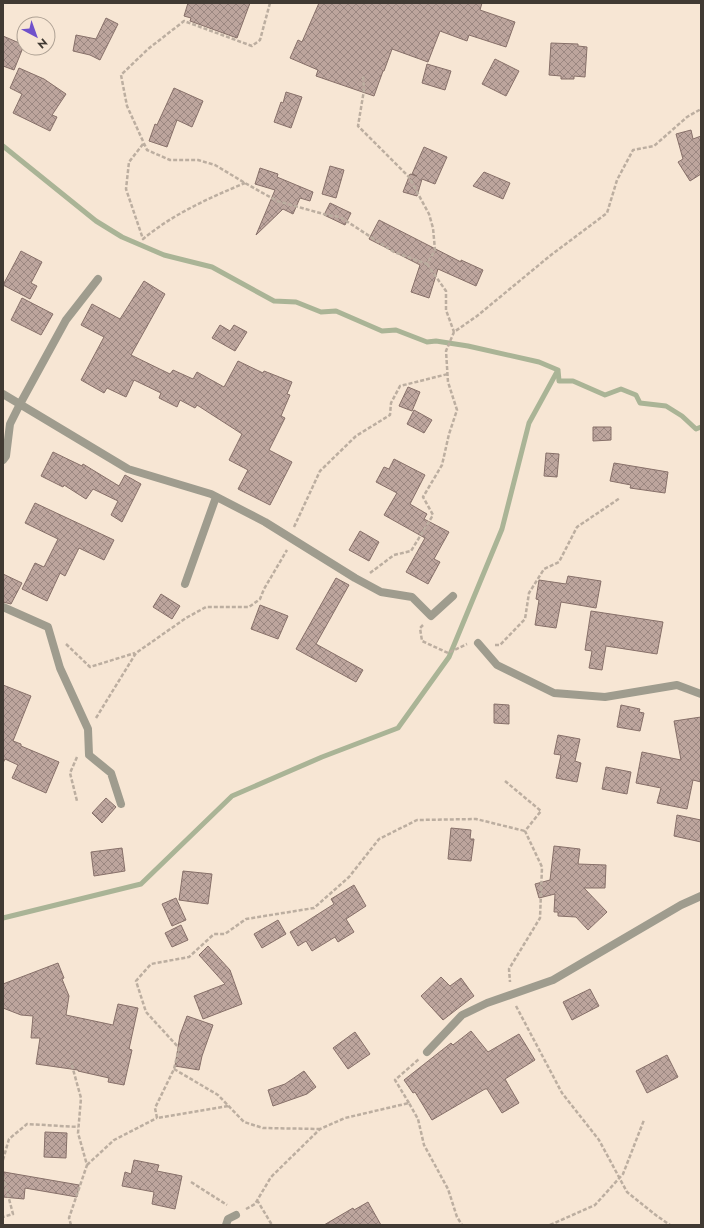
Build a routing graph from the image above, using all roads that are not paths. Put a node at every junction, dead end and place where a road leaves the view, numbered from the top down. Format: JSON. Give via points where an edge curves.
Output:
{"nodes":[{"id":1,"x":98,"y":279,"type":"dead end"},
{"id":2,"x":3,"y":394,"type":"edge"},
{"id":3,"x":20,"y":404,"type":"junction"},
{"id":4,"x":3,"y":460,"type":"edge"},
{"id":5,"x":216,"y":497,"type":"junction"},
{"id":6,"x":185,"y":584,"type":"dead end"},
{"id":7,"x":453,"y":596,"type":"dead end"},
{"id":8,"x":3,"y":607,"type":"edge"},
{"id":9,"x":478,"y":643,"type":"road end"},
{"id":10,"x":701,"y":694,"type":"edge"},
{"id":11,"x":122,"y":804,"type":"dead end"},
{"id":12,"x":701,"y":896,"type":"edge"},
{"id":13,"x":427,"y":1052,"type":"road end"},
{"id":14,"x":236,"y":1216,"type":"road end"},
{"id":15,"x":226,"y":1225,"type":"edge"}],
"edges":[{"from":1,"to":3,"type":"street","via":[[66,320]]},
{"from":2,"to":3,"type":"street"},
{"from":3,"to":4,"type":"street","via":[[10,424],[6,456]]},
{"from":3,"to":5,"type":"street","via":[[128,469]]},
{"from":5,"to":6,"type":"street"},
{"from":5,"to":7,"type":"street","via":[[265,522],[381,592],[412,597],[431,616]]},
{"from":8,"to":11,"type":"street","via":[[48,627],[60,668],[88,730],[89,755],[111,773]]},
{"from":9,"to":10,"type":"street","via":[[497,665],[554,692],[605,697],[678,685]]},
{"from":12,"to":13,"type":"street","via":[[681,905],[553,980],[487,1003],[462,1015]]},
{"from":14,"to":15,"type":"street","via":[[228,1219]]}]}
